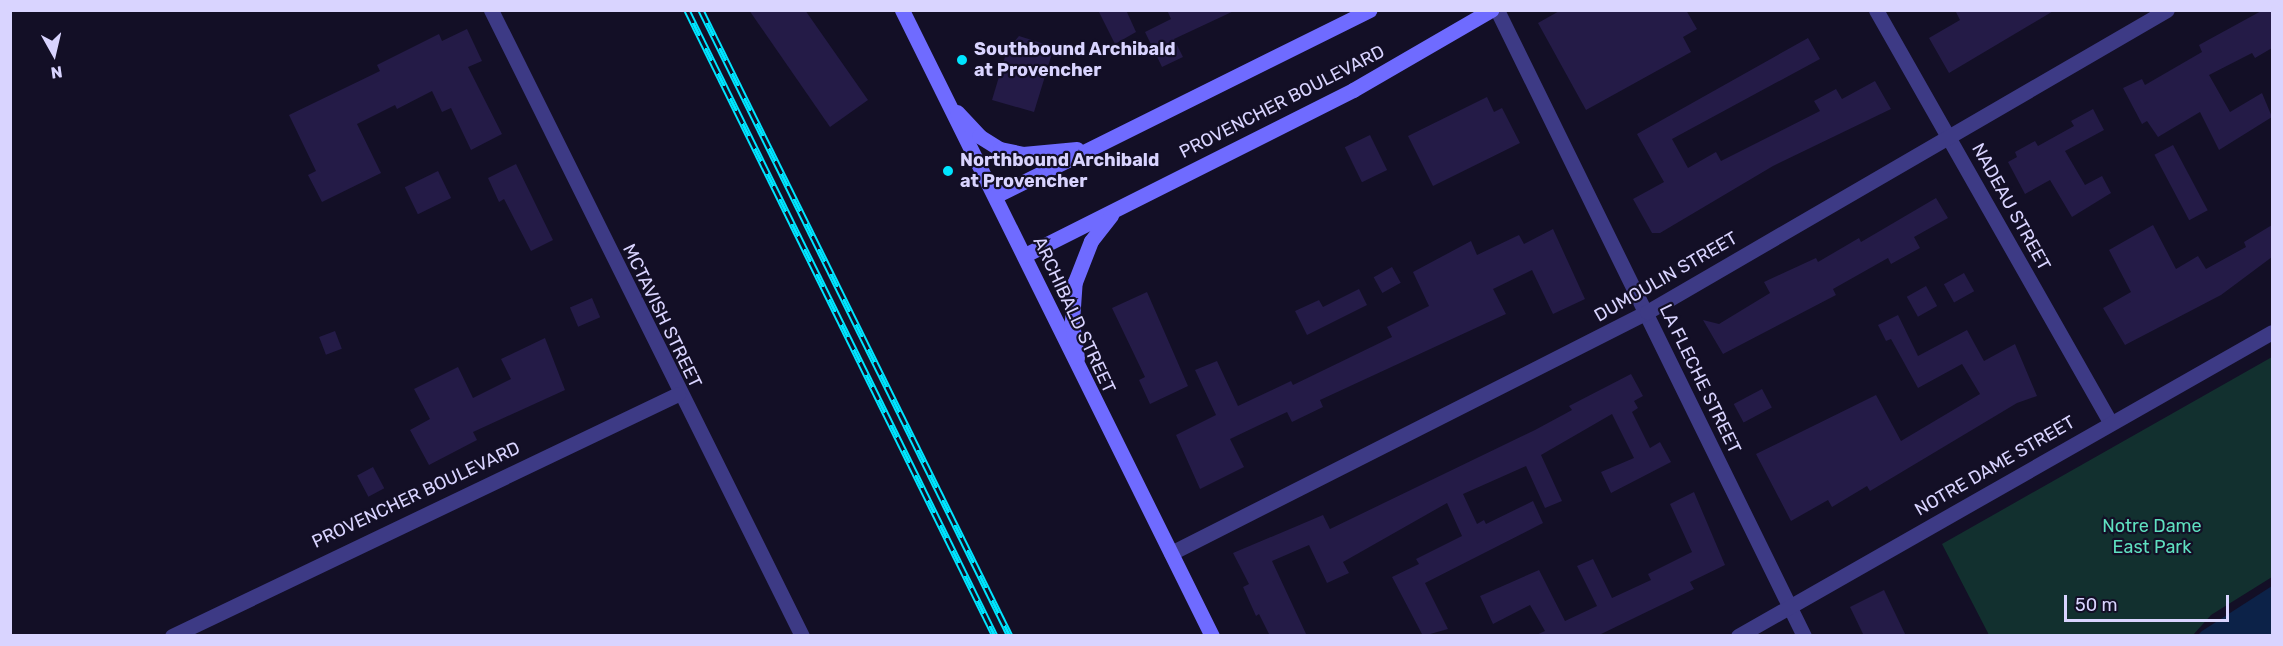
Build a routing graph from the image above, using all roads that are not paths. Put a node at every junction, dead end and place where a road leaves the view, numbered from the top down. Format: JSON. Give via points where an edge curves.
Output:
{"nodes":[{"id":1,"x":491,"y":10,"type":"edge"},
{"id":2,"x":902,"y":10,"type":"edge"},
{"id":3,"x":1369,"y":10,"type":"edge"},
{"id":4,"x":1491,"y":10,"type":"edge"},
{"id":5,"x":1497,"y":10,"type":"edge"},
{"id":6,"x":1876,"y":10,"type":"edge"},
{"id":7,"x":2167,"y":10,"type":"edge"},
{"id":8,"x":944,"y":98,"type":"junction"},
{"id":9,"x":1948,"y":134,"type":"junction"},
{"id":10,"x":1092,"y":147,"type":"junction"},
{"id":11,"x":995,"y":196,"type":"junction"},
{"id":12,"x":1117,"y":208,"type":"junction"},
{"id":13,"x":1024,"y":255,"type":"junction"},
{"id":14,"x":1647,"y":312,"type":"junction"},
{"id":15,"x":2272,"y":332,"type":"edge"},
{"id":16,"x":1079,"y":374,"type":"junction"},
{"id":17,"x":678,"y":394,"type":"junction"},
{"id":18,"x":2110,"y":422,"type":"junction"},
{"id":19,"x":1171,"y":553,"type":"junction"},
{"id":20,"x":1790,"y":606,"type":"junction"},
{"id":21,"x":172,"y":636,"type":"edge"},
{"id":22,"x":802,"y":636,"type":"edge"},
{"id":23,"x":1212,"y":636,"type":"edge"},
{"id":24,"x":1738,"y":636,"type":"edge"},
{"id":25,"x":1804,"y":636,"type":"edge"}],
"edges":[{"from":1,"to":17,"type":"street","name":"MCTAVISH STREET"},
{"from":2,"to":8,"type":"main road","name":"ARCHIBALD STREET"},
{"from":3,"to":10,"type":"main road"},
{"from":4,"to":12,"type":"main road","name":"PROVENCHER BOULEVARD","via":[[1353,90]]},
{"from":5,"to":14,"type":"street","name":"LA FLECHE STREET"},
{"from":6,"to":9,"type":"street","name":"NADEAU STREET"},
{"from":7,"to":9,"type":"street","name":"DUMOULIN STREET"},
{"from":8,"to":10,"type":"main road","via":[[979,136],[1000,149],[1036,154]]},
{"from":8,"to":11,"type":"main road","name":"ARCHIBALD STREET"},
{"from":9,"to":14,"type":"street","name":"DUMOULIN STREET"},
{"from":9,"to":18,"type":"street","name":"NADEAU STREET"},
{"from":10,"to":11,"type":"main road"},
{"from":11,"to":13,"type":"main road","name":"ARCHIBALD STREET"},
{"from":12,"to":13,"type":"main road","name":"PROVENCHER BOULEVARD"},
{"from":12,"to":16,"type":"main road","via":[[1091,241],[1075,282],[1072,321]]},
{"from":13,"to":16,"type":"main road","name":"ARCHIBALD STREET"},
{"from":14,"to":19,"type":"street","name":"DUMOULIN STREET"},
{"from":14,"to":20,"type":"street","name":"LA FLECHE STREET"},
{"from":15,"to":18,"type":"street","name":"NOTRE DAME STREET"},
{"from":16,"to":19,"type":"main road","name":"ARCHIBALD STREET"},
{"from":17,"to":21,"type":"street","name":"PROVENCHER BOULEVARD"},
{"from":17,"to":22,"type":"street","name":"MCTAVISH STREET"},
{"from":18,"to":20,"type":"street","name":"NOTRE DAME STREET"},
{"from":19,"to":23,"type":"main road","name":"ARCHIBALD STREET"},
{"from":20,"to":24,"type":"street","name":"NOTRE DAME STREET"},
{"from":20,"to":25,"type":"street","name":"LA FLECHE STREET"}]}
